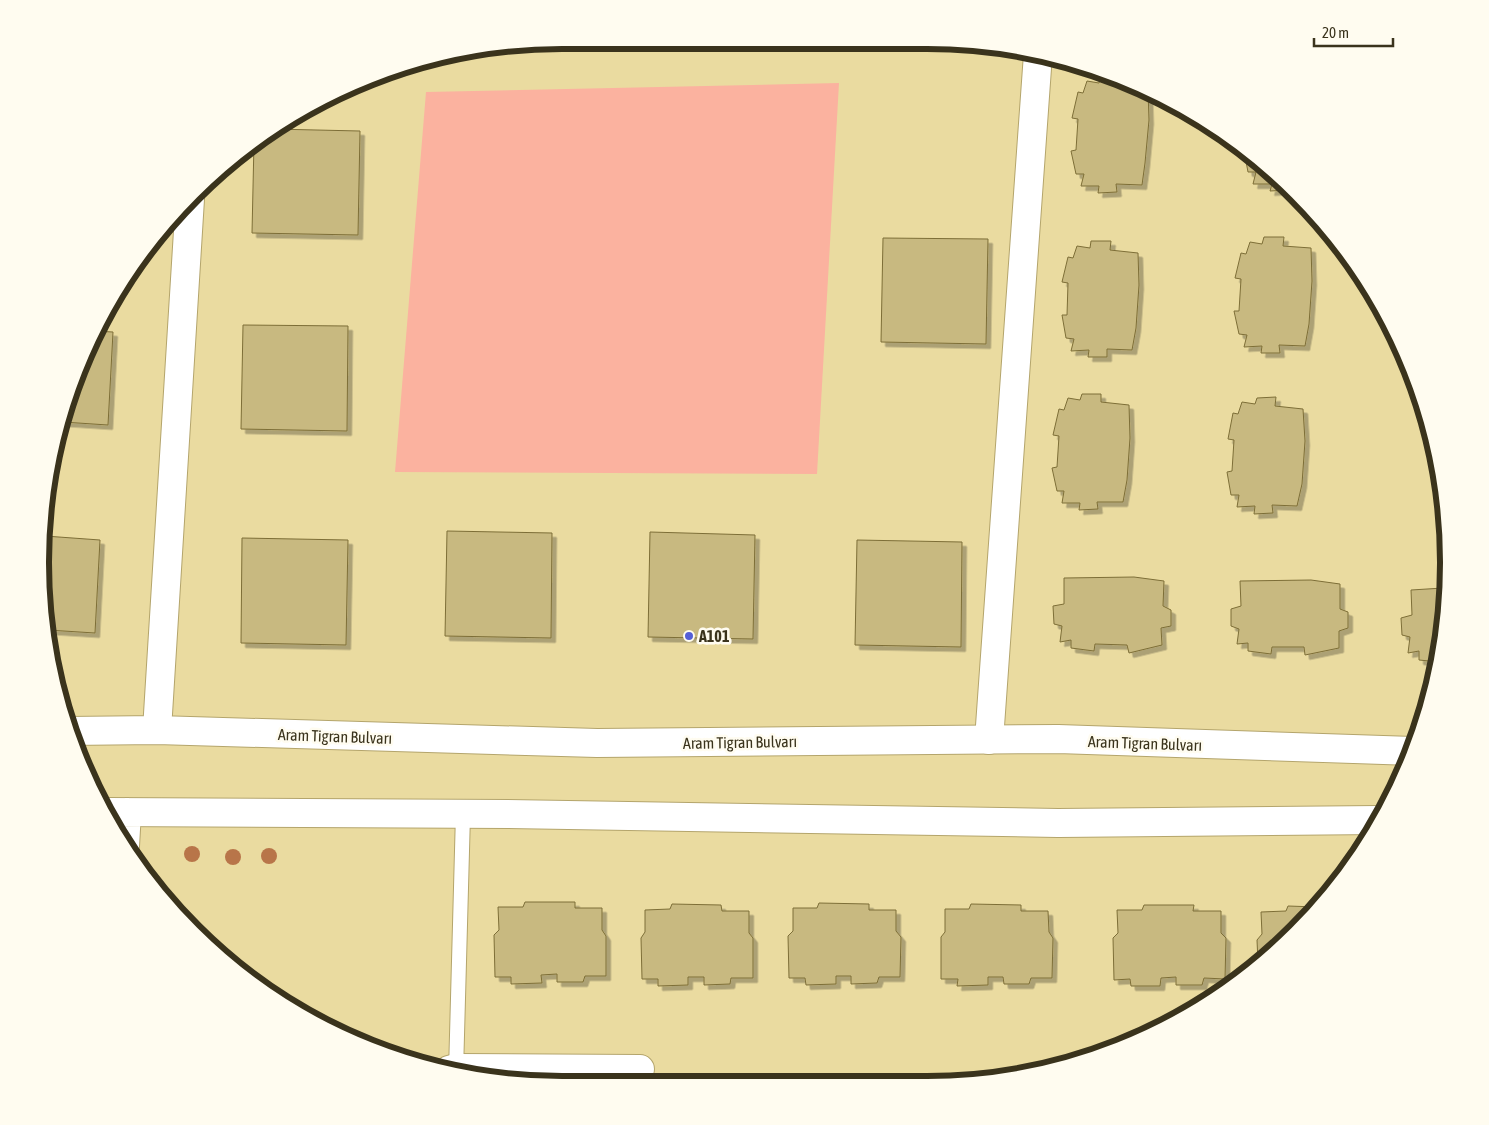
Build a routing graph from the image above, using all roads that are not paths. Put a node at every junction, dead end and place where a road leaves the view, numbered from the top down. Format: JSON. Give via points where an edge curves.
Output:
{"nodes":[{"id":1,"x":1037,"y":61,"type":"edge"},
{"id":2,"x":189,"y":209,"type":"edge"},
{"id":3,"x":157,"y":730,"type":"junction"},
{"id":4,"x":77,"y":731,"type":"edge"},
{"id":5,"x":989,"y":740,"type":"junction"},
{"id":6,"x":1404,"y":751,"type":"edge"},
{"id":7,"x":117,"y":812,"type":"edge"},
{"id":8,"x":463,"y":814,"type":"junction"},
{"id":9,"x":1370,"y":820,"type":"edge"},
{"id":10,"x":454,"y":1064,"type":"edge"},
{"id":11,"x":487,"y":1071,"type":"edge"},
{"id":12,"x":624,"y":1073,"type":"edge"}],
"edges":[{"from":1,"to":5,"type":"main road"},
{"from":2,"to":3,"type":"main road"},
{"from":3,"to":4,"type":"main road","name":"Aram Tigran Bulvarı"},
{"from":3,"to":5,"type":"main road","name":"Aram Tigran Bulvarı","via":[[597,743]]},
{"from":5,"to":6,"type":"main road","name":"Aram Tigran Bulvarı"},
{"from":7,"to":8,"type":"main road"},
{"from":8,"to":9,"type":"main road","via":[[1058,823]]},
{"from":8,"to":10,"type":"lane"},
{"from":11,"to":12,"type":"main road"}]}
